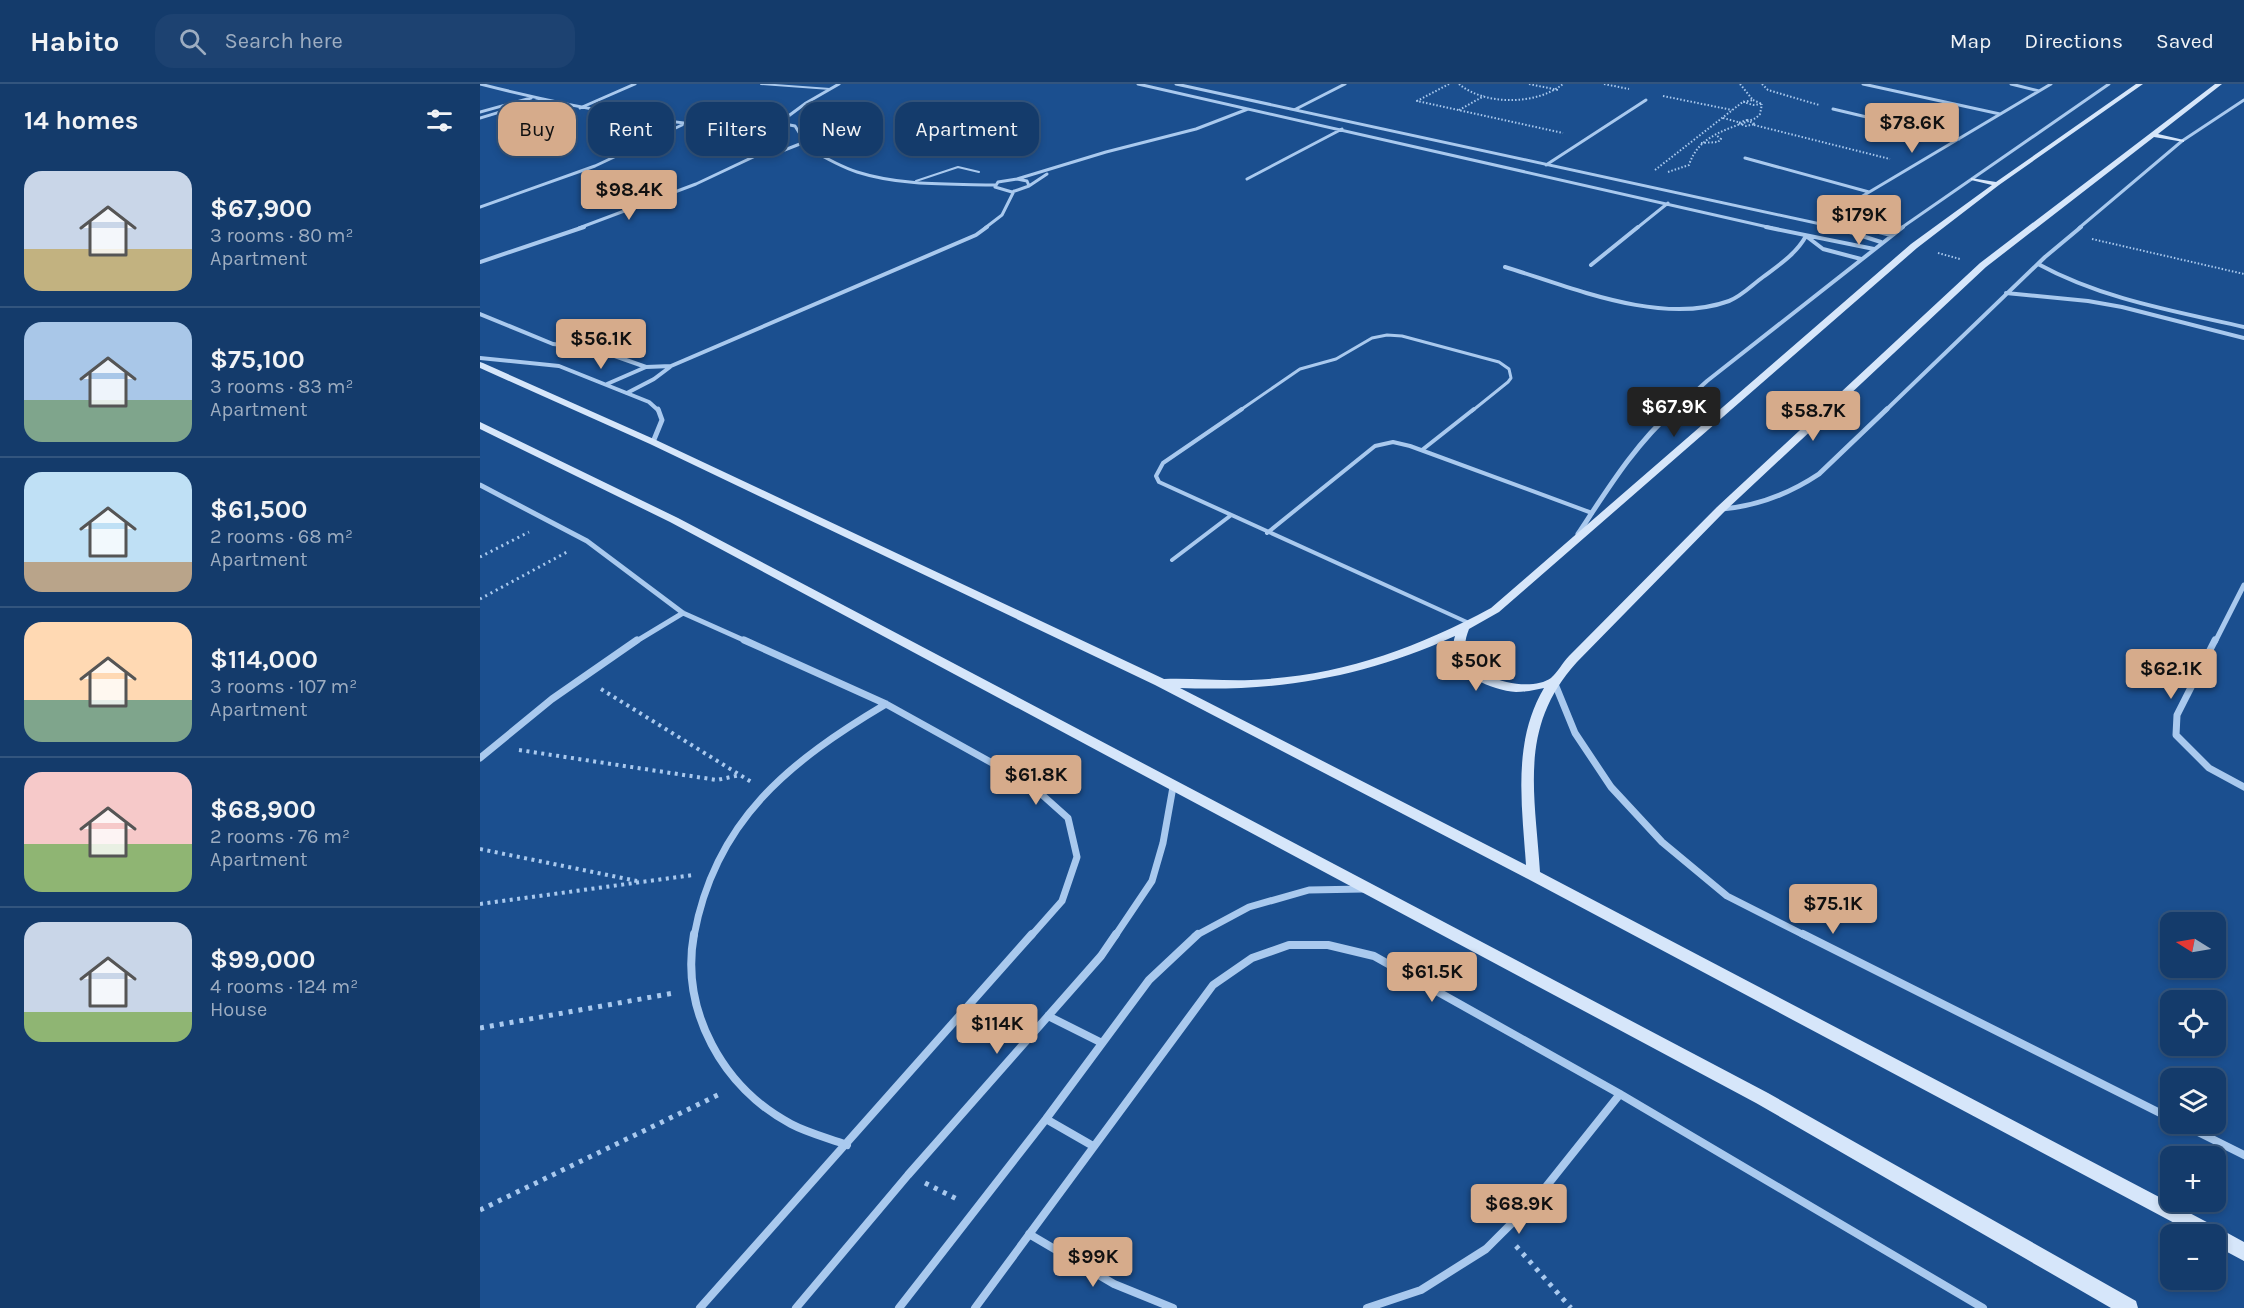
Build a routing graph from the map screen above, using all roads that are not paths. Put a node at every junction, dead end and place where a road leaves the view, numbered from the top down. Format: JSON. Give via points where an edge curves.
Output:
{"nodes":[{"id":1,"x":480,"y":84,"type":"edge"},
{"id":2,"x":636,"y":84,"type":"edge"},
{"id":3,"x":761,"y":84,"type":"edge"},
{"id":4,"x":839,"y":84,"type":"edge"},
{"id":5,"x":1138,"y":84,"type":"edge"},
{"id":6,"x":1176,"y":84,"type":"edge"},
{"id":7,"x":1345,"y":84,"type":"edge"},
{"id":8,"x":1863,"y":84,"type":"edge"},
{"id":9,"x":2011,"y":84,"type":"edge"},
{"id":10,"x":2051,"y":84,"type":"edge"},
{"id":11,"x":2109,"y":84,"type":"edge"},
{"id":12,"x":2140,"y":84,"type":"edge"},
{"id":13,"x":2219,"y":84,"type":"edge"},
{"id":14,"x":830,"y":89,"type":"junction"},
{"id":15,"x":2040,"y":91,"type":"junction"},
{"id":16,"x":531,"y":98,"type":"junction"},
{"id":17,"x":540,"y":100,"type":"junction"},
{"id":18,"x":1646,"y":100,"type":"dead end"},
{"id":19,"x":2244,"y":100,"type":"edge"},
{"id":20,"x":1249,"y":108,"type":"junction"},
{"id":21,"x":579,"y":109,"type":"junction"},
{"id":22,"x":1295,"y":109,"type":"junction"},
{"id":23,"x":1833,"y":109,"type":"road end"},
{"id":24,"x":480,"y":112,"type":"edge"},
{"id":25,"x":2000,"y":114,"type":"junction"},
{"id":26,"x":788,"y":117,"type":"edge"},
{"id":27,"x":480,"y":118,"type":"edge"},
{"id":28,"x":682,"y":125,"type":"junction"},
{"id":29,"x":686,"y":125,"type":"edge"},
{"id":30,"x":788,"y":125,"type":"edge"},
{"id":31,"x":1343,"y":129,"type":"junction"},
{"id":32,"x":800,"y":133,"type":"edge"},
{"id":33,"x":2153,"y":135,"type":"junction"},
{"id":34,"x":1959,"y":139,"type":"junction"},
{"id":35,"x":2182,"y":141,"type":"junction"},
{"id":36,"x":756,"y":156,"type":"edge"},
{"id":37,"x":826,"y":156,"type":"edge"},
{"id":38,"x":1745,"y":158,"type":"dead end"},
{"id":39,"x":1546,"y":165,"type":"junction"},
{"id":40,"x":1056,"y":169,"type":"junction"},
{"id":41,"x":979,"y":172,"type":"dead end"},
{"id":42,"x":1247,"y":178,"type":"dead end"},
{"id":43,"x":1973,"y":178,"type":"junction"},
{"id":44,"x":1017,"y":179,"type":"junction"},
{"id":45,"x":916,"y":181,"type":"junction"},
{"id":46,"x":1997,"y":184,"type":"junction"},
{"id":47,"x":995,"y":185,"type":"junction"},
{"id":48,"x":1029,"y":186,"type":"junction"},
{"id":49,"x":1014,"y":192,"type":"junction"},
{"id":50,"x":1869,"y":192,"type":"junction"},
{"id":51,"x":1668,"y":203,"type":"junction"},
{"id":52,"x":480,"y":207,"type":"edge"},
{"id":53,"x":1891,"y":235,"type":"junction"},
{"id":54,"x":1806,"y":236,"type":"junction"},
{"id":55,"x":1881,"y":242,"type":"junction"},
{"id":56,"x":1874,"y":249,"type":"junction"},
{"id":57,"x":1861,"y":259,"type":"junction"},
{"id":58,"x":480,"y":262,"type":"edge"},
{"id":59,"x":2038,"y":264,"type":"junction"},
{"id":60,"x":1591,"y":265,"type":"dead end"},
{"id":61,"x":1505,"y":267,"type":"dead end"},
{"id":62,"x":2006,"y":293,"type":"junction"},
{"id":63,"x":480,"y":314,"type":"edge"},
{"id":64,"x":2244,"y":327,"type":"edge"},
{"id":65,"x":2244,"y":338,"type":"edge"},
{"id":66,"x":480,"y":358,"type":"edge"},
{"id":67,"x":480,"y":365,"type":"edge"},
{"id":68,"x":671,"y":366,"type":"junction"},
{"id":69,"x":646,"y":367,"type":"junction"},
{"id":70,"x":607,"y":384,"type":"junction"},
{"id":71,"x":627,"y":393,"type":"junction"},
{"id":72,"x":480,"y":425,"type":"edge"},
{"id":73,"x":653,"y":442,"type":"junction"},
{"id":74,"x":1422,"y":450,"type":"junction"},
{"id":75,"x":480,"y":485,"type":"edge"},
{"id":76,"x":1721,"y":509,"type":"junction"},
{"id":77,"x":1592,"y":513,"type":"junction"},
{"id":78,"x":1230,"y":516,"type":"junction"},
{"id":79,"x":1267,"y":533,"type":"junction"},
{"id":80,"x":1571,"y":546,"type":"junction"},
{"id":81,"x":1172,"y":560,"type":"dead end"},
{"id":82,"x":2244,"y":585,"type":"edge"},
{"id":83,"x":682,"y":612,"type":"junction"},
{"id":84,"x":1468,"y":627,"type":"junction"},
{"id":85,"x":1554,"y":681,"type":"junction"},
{"id":86,"x":1159,"y":682,"type":"junction"},
{"id":87,"x":886,"y":704,"type":"junction"},
{"id":88,"x":480,"y":758,"type":"edge"},
{"id":89,"x":1173,"y":787,"type":"junction"},
{"id":90,"x":2244,"y":787,"type":"edge"},
{"id":91,"x":1533,"y":875,"type":"junction"},
{"id":92,"x":1370,"y":889,"type":"junction"},
{"id":93,"x":1048,"y":1016,"type":"junction"},
{"id":94,"x":1102,"y":1043,"type":"junction"},
{"id":95,"x":1620,"y":1094,"type":"junction"},
{"id":96,"x":2160,"y":1113,"type":"edge"},
{"id":97,"x":1046,"y":1119,"type":"junction"},
{"id":98,"x":2202,"y":1134,"type":"edge"},
{"id":99,"x":847,"y":1145,"type":"junction"},
{"id":100,"x":1093,"y":1146,"type":"junction"},
{"id":101,"x":2244,"y":1155,"type":"edge"},
{"id":102,"x":2193,"y":1224,"type":"edge"},
{"id":103,"x":1029,"y":1234,"type":"junction"},
{"id":104,"x":2226,"y":1241,"type":"edge"},
{"id":105,"x":2244,"y":1251,"type":"edge"},
{"id":106,"x":700,"y":1308,"type":"edge"},
{"id":107,"x":796,"y":1308,"type":"edge"},
{"id":108,"x":900,"y":1308,"type":"edge"},
{"id":109,"x":975,"y":1308,"type":"edge"},
{"id":110,"x":1173,"y":1308,"type":"edge"},
{"id":111,"x":1367,"y":1308,"type":"edge"},
{"id":112,"x":1983,"y":1308,"type":"edge"},
{"id":113,"x":2129,"y":1308,"type":"edge"}],
"edges":[{"from":1,"to":16,"type":"street"},
{"from":2,"to":21,"type":"street"},
{"from":3,"to":14,"type":"lane"},
{"from":4,"to":14,"type":"street"},
{"from":5,"to":20,"type":"street"},
{"from":6,"to":22,"type":"street"},
{"from":7,"to":22,"type":"street"},
{"from":8,"to":25,"type":"street"},
{"from":9,"to":15,"type":"street"},
{"from":10,"to":15,"type":"street"},
{"from":11,"to":43,"type":"street"},
{"from":12,"to":46,"type":"main road"},
{"from":13,"to":33,"type":"main road"},
{"from":14,"to":26,"type":"street"},
{"from":15,"to":25,"type":"street"},
{"from":16,"to":17,"type":"street"},
{"from":16,"to":24,"type":"street"},
{"from":17,"to":21,"type":"street"},
{"from":17,"to":27,"type":"street"},
{"from":18,"to":39,"type":"street"},
{"from":19,"to":35,"type":"street"},
{"from":20,"to":31,"type":"street"},
{"from":20,"to":40,"type":"street","via":[[1198,130],[1106,152]]},
{"from":21,"to":28,"type":"street"},
{"from":22,"to":39,"type":"street"},
{"from":23,"to":34,"type":"street"},
{"from":25,"to":34,"type":"street"},
{"from":28,"to":29,"type":"street"},
{"from":28,"to":52,"type":"street","via":[[595,166]]},
{"from":30,"to":32,"type":"street"},
{"from":31,"to":42,"type":"street"},
{"from":31,"to":51,"type":"street"},
{"from":33,"to":35,"type":"main road"},
{"from":33,"to":76,"type":"main road","via":[[1983,265]]},
{"from":34,"to":50,"type":"street"},
{"from":35,"to":59,"type":"street"},
{"from":36,"to":58,"type":"street","via":[[656,200]]},
{"from":37,"to":45,"type":"street","via":[[858,173]]},
{"from":38,"to":50,"type":"street"},
{"from":39,"to":55,"type":"street","via":[[1832,226]]},
{"from":40,"to":44,"type":"street"},
{"from":40,"to":48,"type":"street"},
{"from":41,"to":45,"type":"lane","via":[[958,167]]},
{"from":43,"to":46,"type":"main road"},
{"from":43,"to":53,"type":"street"},
{"from":44,"to":47,"type":"street"},
{"from":44,"to":48,"type":"street","via":[[1027,181]]},
{"from":45,"to":47,"type":"street"},
{"from":46,"to":80,"type":"main road","via":[[1914,246]]},
{"from":47,"to":49,"type":"street","via":[[996,190]]},
{"from":48,"to":49,"type":"street"},
{"from":49,"to":68,"type":"street","via":[[1002,215],[976,235]]},
{"from":50,"to":53,"type":"street","via":[[1829,218]]},
{"from":51,"to":54,"type":"street"},
{"from":51,"to":60,"type":"street"},
{"from":53,"to":55,"type":"street"},
{"from":54,"to":56,"type":"street"},
{"from":54,"to":57,"type":"street","via":[[1820,247]]},
{"from":54,"to":61,"type":"street","via":[[1794,254],[1732,300],[1702,308],[1645,306]]},
{"from":55,"to":56,"type":"street"},
{"from":56,"to":57,"type":"street"},
{"from":57,"to":77,"type":"street","via":[[1655,427]]},
{"from":59,"to":62,"type":"street"},
{"from":59,"to":64,"type":"street","via":[[2097,290]]},
{"from":62,"to":65,"type":"street","via":[[2111,305]]},
{"from":62,"to":76,"type":"street","via":[[1818,474],[1795,490],[1760,504]]},
{"from":63,"to":69,"type":"street","via":[[545,341],[602,351]]},
{"from":66,"to":70,"type":"street","via":[[559,366]]},
{"from":67,"to":73,"type":"main road"},
{"from":68,"to":69,"type":"street"},
{"from":68,"to":71,"type":"street"},
{"from":69,"to":70,"type":"street"},
{"from":70,"to":71,"type":"street"},
{"from":71,"to":73,"type":"street","via":[[655,406],[663,416]]},
{"from":72,"to":89,"type":"main road","via":[[674,520]]},
{"from":73,"to":86,"type":"main road"},
{"from":74,"to":77,"type":"lane"},
{"from":74,"to":78,"type":"lane","via":[[1508,382],[1511,374],[1499,362],[1402,336],[1372,338],[1336,359],[1300,369],[1157,470],[1159,482],[1166,487]]},
{"from":74,"to":79,"type":"lane","via":[[1398,442],[1375,446]]},
{"from":75,"to":83,"type":"street","via":[[587,541]]},
{"from":76,"to":85,"type":"main road"},
{"from":77,"to":80,"type":"street"},
{"from":78,"to":79,"type":"lane"},
{"from":78,"to":81,"type":"lane"},
{"from":79,"to":84,"type":"lane"},
{"from":80,"to":84,"type":"main road","via":[[1495,610]]},
{"from":82,"to":90,"type":"street","via":[[2177,715],[2176,735],[2209,768]]},
{"from":83,"to":87,"type":"street"},
{"from":83,"to":88,"type":"street","via":[[580,676]]},
{"from":84,"to":85,"type":"main road","via":[[1458,639],[1458,650],[1470,670],[1483,679],[1518,687]]},
{"from":84,"to":86,"type":"main road","via":[[1388,661],[1311,678],[1252,684]]},
{"from":85,"to":91,"type":"main road","via":[[1530,735]]},
{"from":85,"to":96,"type":"street","via":[[1575,733],[1611,787],[1662,842],[1727,896]]},
{"from":86,"to":91,"type":"main road"},
{"from":87,"to":99,"type":"street","via":[[822,742],[766,791],[725,844],[711,873],[693,931],[692,990],[717,1055],[739,1085],[791,1124]]},
{"from":87,"to":99,"type":"street","via":[[1030,783],[1068,818],[1077,857],[1062,901]]},
{"from":89,"to":92,"type":"main road"},
{"from":89,"to":93,"type":"street","via":[[1152,881],[1101,956]]},
{"from":91,"to":102,"type":"main road"},
{"from":92,"to":94,"type":"street","via":[[1309,890],[1249,906],[1195,936],[1149,980]]},
{"from":92,"to":113,"type":"main road","via":[[1762,1098]]},
{"from":93,"to":94,"type":"street"},
{"from":93,"to":107,"type":"street"},
{"from":94,"to":97,"type":"street"},
{"from":95,"to":100,"type":"street","via":[[1374,956],[1342,945],[1307,942],[1272,948],[1240,963],[1213,985]]},
{"from":95,"to":111,"type":"street","via":[[1537,1198],[1486,1249],[1421,1290]]},
{"from":95,"to":112,"type":"street"},
{"from":97,"to":100,"type":"street"},
{"from":97,"to":108,"type":"street"},
{"from":98,"to":101,"type":"street"},
{"from":99,"to":106,"type":"street"},
{"from":100,"to":103,"type":"street"},
{"from":103,"to":109,"type":"street"},
{"from":103,"to":110,"type":"street","via":[[1114,1284]]},
{"from":104,"to":105,"type":"main road"}]}
